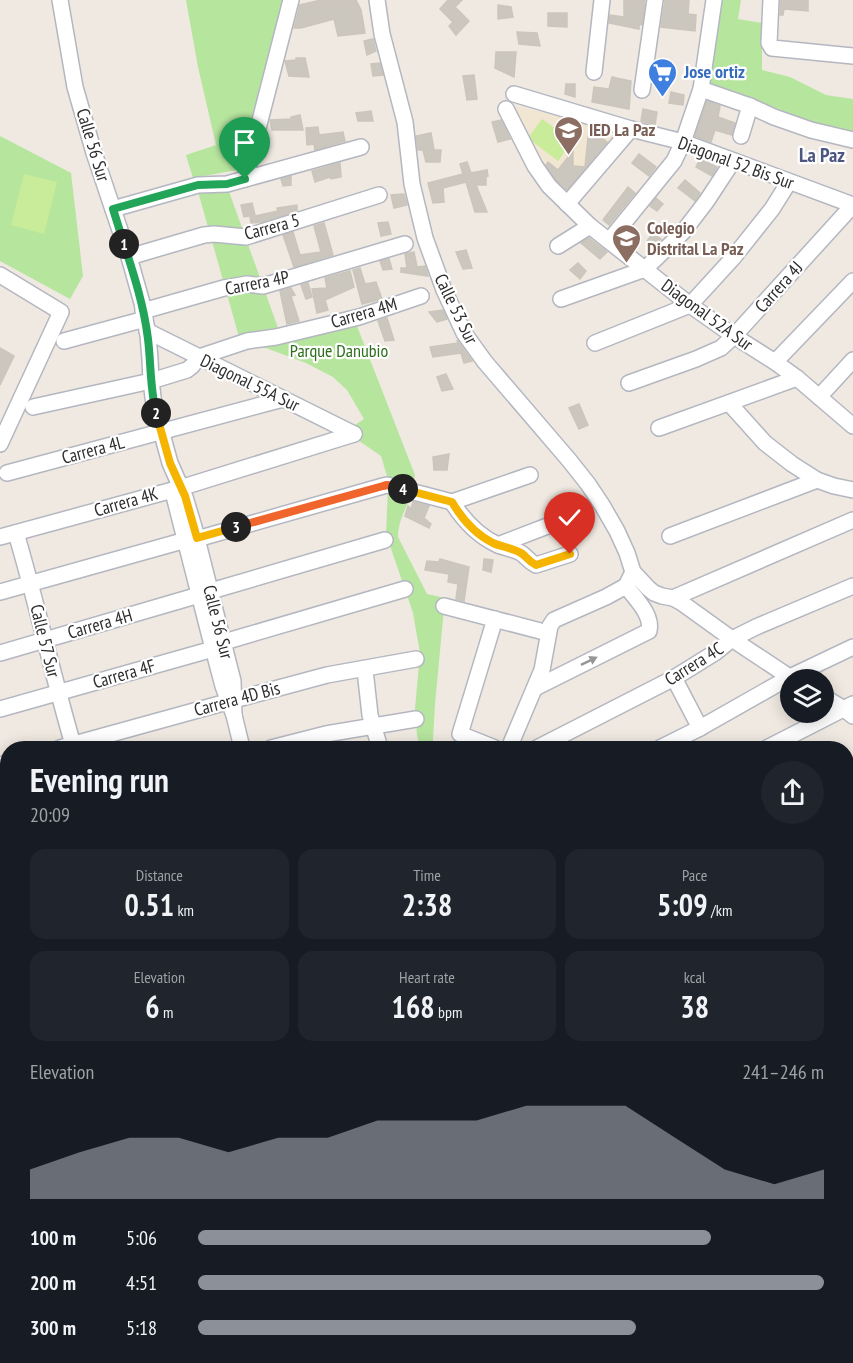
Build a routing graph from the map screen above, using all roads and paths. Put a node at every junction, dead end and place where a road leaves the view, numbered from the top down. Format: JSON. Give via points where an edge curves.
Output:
{"nodes":[{"id":1,"x":60,"y":0,"type":"edge"},
{"id":2,"x":291,"y":0,"type":"edge"},
{"id":3,"x":377,"y":0,"type":"edge"},
{"id":4,"x":602,"y":0,"type":"edge"},
{"id":5,"x":655,"y":0,"type":"edge"},
{"id":6,"x":714,"y":0,"type":"edge"},
{"id":7,"x":771,"y":0,"type":"edge"},
{"id":8,"x":853,"y":56,"type":"edge"},
{"id":9,"x":594,"y":72,"type":"dead end"},
{"id":10,"x":701,"y":89,"type":"junction"},
{"id":11,"x":642,"y":90,"type":"dead end"},
{"id":12,"x":514,"y":94,"type":"dead end"},
{"id":13,"x":750,"y":106,"type":"junction"},
{"id":14,"x":506,"y":109,"type":"dead end"},
{"id":15,"x":631,"y":129,"type":"junction"},
{"id":16,"x":741,"y":136,"type":"dead end"},
{"id":17,"x":853,"y":140,"type":"edge"},
{"id":18,"x":683,"y":142,"type":"junction"},
{"id":19,"x":361,"y":147,"type":"dead end"},
{"id":20,"x":733,"y":161,"type":"junction"},
{"id":21,"x":245,"y":179,"type":"junction"},
{"id":22,"x":789,"y":182,"type":"junction"},
{"id":23,"x":379,"y":195,"type":"dead end"},
{"id":24,"x":567,"y":204,"type":"junction"},
{"id":25,"x":853,"y":205,"type":"edge"},
{"id":26,"x":113,"y":209,"type":"junction"},
{"id":27,"x":590,"y":226,"type":"junction"},
{"id":28,"x":609,"y":241,"type":"junction"},
{"id":29,"x":405,"y":244,"type":"dead end"},
{"id":30,"x":558,"y":246,"type":"dead end"},
{"id":31,"x":129,"y":257,"type":"junction"},
{"id":32,"x":645,"y":269,"type":"junction"},
{"id":33,"x":0,"y":275,"type":"edge"},
{"id":34,"x":853,"y":281,"type":"edge"},
{"id":35,"x":421,"y":296,"type":"dead end"},
{"id":36,"x":561,"y":299,"type":"dead end"},
{"id":37,"x":690,"y":305,"type":"junction"},
{"id":38,"x":145,"y":321,"type":"junction"},
{"id":39,"x":734,"y":336,"type":"junction"},
{"id":40,"x":64,"y":340,"type":"dead end"},
{"id":41,"x":595,"y":343,"type":"dead end"},
{"id":42,"x":199,"y":357,"type":"junction"},
{"id":43,"x":853,"y":360,"type":"edge"},
{"id":44,"x":775,"y":362,"type":"junction"},
{"id":45,"x":798,"y":378,"type":"junction"},
{"id":46,"x":151,"y":381,"type":"junction"},
{"id":47,"x":629,"y":383,"type":"dead end"},
{"id":48,"x":819,"y":397,"type":"junction"},
{"id":49,"x":283,"y":399,"type":"junction"},
{"id":50,"x":729,"y":403,"type":"junction"},
{"id":51,"x":33,"y":407,"type":"dead end"},
{"id":52,"x":853,"y":426,"type":"edge"},
{"id":53,"x":659,"y":428,"type":"dead end"},
{"id":54,"x":161,"y":432,"type":"junction"},
{"id":55,"x":354,"y":434,"type":"joint"},
{"id":56,"x":0,"y":444,"type":"edge"},
{"id":57,"x":7,"y":473,"type":"dead end"},
{"id":58,"x":530,"y":475,"type":"dead end"},
{"id":59,"x":817,"y":480,"type":"junction"},
{"id":60,"x":177,"y":488,"type":"junction"},
{"id":61,"x":853,"y":490,"type":"edge"},
{"id":62,"x":452,"y":502,"type":"junction"},
{"id":63,"x":853,"y":520,"type":"edge"},
{"id":64,"x":550,"y":525,"type":"dead end"},
{"id":65,"x":16,"y":533,"type":"junction"},
{"id":66,"x":670,"y":536,"type":"dead end"},
{"id":67,"x":0,"y":537,"type":"edge"},
{"id":68,"x":191,"y":539,"type":"junction"},
{"id":69,"x":385,"y":540,"type":"dead end"},
{"id":70,"x":498,"y":545,"type":"junction"},
{"id":71,"x":570,"y":554,"type":"dead end"},
{"id":72,"x":630,"y":579,"type":"junction"},
{"id":73,"x":31,"y":584,"type":"junction"},
{"id":74,"x":853,"y":585,"type":"edge"},
{"id":75,"x":405,"y":589,"type":"dead end"},
{"id":76,"x":0,"y":592,"type":"edge"},
{"id":77,"x":205,"y":593,"type":"junction"},
{"id":78,"x":673,"y":598,"type":"junction"},
{"id":79,"x":444,"y":606,"type":"dead end"},
{"id":80,"x":495,"y":619,"type":"junction"},
{"id":81,"x":551,"y":627,"type":"junction"},
{"id":82,"x":732,"y":639,"type":"junction"},
{"id":83,"x":45,"y":640,"type":"junction"},
{"id":84,"x":218,"y":646,"type":"junction"},
{"id":85,"x":853,"y":647,"type":"edge"},
{"id":86,"x":0,"y":653,"type":"edge"},
{"id":87,"x":416,"y":659,"type":"dead end"},
{"id":88,"x":364,"y":669,"type":"junction"},
{"id":89,"x":810,"y":669,"type":"edge"},
{"id":90,"x":780,"y":670,"type":"edge"},
{"id":91,"x":674,"y":678,"type":"junction"},
{"id":92,"x":780,"y":685,"type":"edge"},
{"id":93,"x":537,"y":687,"type":"junction"},
{"id":94,"x":58,"y":692,"type":"junction"},
{"id":95,"x":834,"y":702,"type":"edge"},
{"id":96,"x":232,"y":705,"type":"junction"},
{"id":97,"x":0,"y":709,"type":"edge"},
{"id":98,"x":850,"y":709,"type":"edge"},
{"id":99,"x":416,"y":718,"type":"dead end"},
{"id":100,"x":372,"y":725,"type":"junction"},
{"id":101,"x":700,"y":728,"type":"junction"},
{"id":102,"x":68,"y":741,"type":"edge"},
{"id":103,"x":92,"y":741,"type":"edge"},
{"id":104,"x":240,"y":741,"type":"edge"},
{"id":105,"x":298,"y":741,"type":"edge"},
{"id":106,"x":378,"y":741,"type":"edge"},
{"id":107,"x":478,"y":741,"type":"edge"},
{"id":108,"x":512,"y":741,"type":"edge"},
{"id":109,"x":551,"y":741,"type":"edge"},
{"id":110,"x":674,"y":741,"type":"edge"},
{"id":111,"x":783,"y":741,"type":"edge"}],
"edges":[{"from":1,"to":26,"type":"street","name":"Calle 56 Sur","via":[[75,87]]},
{"from":2,"to":21,"type":"street"},
{"from":3,"to":72,"type":"street","name":"Calle 53 Sur","via":[[405,122],[412,184],[425,238],[444,290],[472,345],[602,505],[617,531]]},
{"from":4,"to":9,"type":"street"},
{"from":5,"to":11,"type":"street"},
{"from":6,"to":10,"type":"street"},
{"from":7,"to":8,"type":"street","via":[[772,48]]},
{"from":10,"to":13,"type":"street"},
{"from":10,"to":18,"type":"street"},
{"from":12,"to":15,"type":"street","name":"Diagonal 52 Bis Sur"},
{"from":13,"to":16,"type":"street"},
{"from":13,"to":17,"type":"street","via":[[811,130]]},
{"from":14,"to":24,"type":"street","name":"Diagonal 52A Sur","via":[[536,166]]},
{"from":15,"to":18,"type":"street","name":"Diagonal 52 Bis Sur"},
{"from":15,"to":24,"type":"street"},
{"from":18,"to":20,"type":"street","name":"Diagonal 52 Bis Sur"},
{"from":18,"to":28,"type":"street","via":[[674,162]]},
{"from":19,"to":21,"type":"street"},
{"from":20,"to":22,"type":"street","name":"Diagonal 52 Bis Sur"},
{"from":20,"to":32,"type":"street","via":[[683,232]]},
{"from":21,"to":26,"type":"street","via":[[198,185]]},
{"from":22,"to":25,"type":"street","name":"Diagonal 52 Bis Sur"},
{"from":22,"to":37,"type":"street","via":[[753,234]]},
{"from":23,"to":31,"type":"street","name":"Carrera 5","via":[[246,237],[204,235]]},
{"from":24,"to":27,"type":"street","name":"Diagonal 52A Sur"},
{"from":25,"to":39,"type":"street","name":"Carrera 4J"},
{"from":26,"to":31,"type":"street","name":"Calle 56 Sur"},
{"from":27,"to":28,"type":"street","name":"Diagonal 52A Sur"},
{"from":27,"to":30,"type":"street"},
{"from":28,"to":32,"type":"street","name":"Diagonal 52A Sur"},
{"from":29,"to":38,"type":"street","name":"Carrera 4P","via":[[264,286],[224,288]]},
{"from":31,"to":38,"type":"street","name":"Calle 56 Sur"},
{"from":32,"to":36,"type":"street"},
{"from":32,"to":37,"type":"street","name":"Diagonal 52A Sur"},
{"from":33,"to":56,"type":"street","via":[[61,312]]},
{"from":34,"to":44,"type":"street"},
{"from":35,"to":42,"type":"street","name":"Carrera 4M","via":[[359,317],[247,341]]},
{"from":37,"to":39,"type":"street","name":"Diagonal 52A Sur"},
{"from":37,"to":41,"type":"street"},
{"from":38,"to":40,"type":"street","name":"Carrera 4P"},
{"from":38,"to":42,"type":"street","name":"Diagonal 55A Sur"},
{"from":38,"to":46,"type":"street","name":"Calle 56 Sur"},
{"from":39,"to":44,"type":"street","name":"Diagonal 52A Sur"},
{"from":39,"to":47,"type":"street","name":"Carrera 4J","via":[[721,348]]},
{"from":42,"to":46,"type":"street","name":"Carrera 4M","via":[[186,370]]},
{"from":42,"to":49,"type":"street","name":"Diagonal 55A Sur"},
{"from":43,"to":48,"type":"street"},
{"from":44,"to":45,"type":"street","name":"Diagonal 52A Sur"},
{"from":45,"to":48,"type":"street","name":"Diagonal 52A Sur"},
{"from":45,"to":50,"type":"street"},
{"from":46,"to":51,"type":"street","name":"Carrera 4M"},
{"from":46,"to":54,"type":"street","name":"Calle 56 Sur"},
{"from":48,"to":52,"type":"street","name":"Diagonal 52A Sur"},
{"from":49,"to":54,"type":"street","name":"Carrera 4L"},
{"from":49,"to":55,"type":"street","name":"Diagonal 55A Sur"},
{"from":50,"to":53,"type":"street"},
{"from":50,"to":59,"type":"street","via":[[765,443]]},
{"from":54,"to":57,"type":"street","name":"Carrera 4L"},
{"from":54,"to":60,"type":"street","name":"Calle 56 Sur"},
{"from":55,"to":60,"type":"street","name":"Carrera 4K"},
{"from":58,"to":62,"type":"street"},
{"from":59,"to":61,"type":"street"},
{"from":59,"to":66,"type":"street"},
{"from":60,"to":65,"type":"street","name":"Carrera 4K"},
{"from":60,"to":68,"type":"street","name":"Calle 56 Sur","via":[[185,496]]},
{"from":62,"to":68,"type":"street","via":[[387,485]]},
{"from":62,"to":70,"type":"street","via":[[462,518]]},
{"from":63,"to":78,"type":"street"},
{"from":64,"to":70,"type":"street"},
{"from":65,"to":67,"type":"street","name":"Carrera 4K"},
{"from":65,"to":73,"type":"street","name":"Calle 57 Sur"},
{"from":68,"to":73,"type":"street"},
{"from":68,"to":77,"type":"street","name":"Calle 56 Sur"},
{"from":69,"to":77,"type":"street","name":"Carrera 4H"},
{"from":70,"to":71,"type":"street","via":[[521,553],[536,565]]},
{"from":72,"to":78,"type":"street","via":[[654,593]]},
{"from":72,"to":81,"type":"street"},
{"from":93,"to":72,"type":"street","one_way":true,"via":[[649,631],[648,617]]},
{"from":73,"to":76,"type":"street"},
{"from":73,"to":83,"type":"street","name":"Calle 57 Sur"},
{"from":74,"to":82,"type":"street","name":"Carrera 4C"},
{"from":75,"to":84,"type":"street","name":"Carrera 4F"},
{"from":77,"to":83,"type":"street","name":"Carrera 4H"},
{"from":77,"to":84,"type":"street","name":"Calle 56 Sur"},
{"from":78,"to":82,"type":"street"},
{"from":79,"to":80,"type":"street"},
{"from":80,"to":81,"type":"street"},
{"from":80,"to":107,"type":"street","via":[[460,734]]},
{"from":81,"to":93,"type":"street"},
{"from":82,"to":90,"type":"street"},
{"from":82,"to":91,"type":"street","name":"Carrera 4C"},
{"from":83,"to":86,"type":"street","name":"Carrera 4H"},
{"from":83,"to":94,"type":"street","name":"Calle 57 Sur"},
{"from":84,"to":94,"type":"street","name":"Carrera 4F"},
{"from":84,"to":96,"type":"street","name":"Calle 56 Sur"},
{"from":85,"to":89,"type":"street"},
{"from":87,"to":88,"type":"street","name":"Carrera 4D Bis"},
{"from":88,"to":96,"type":"street","name":"Carrera 4D Bis","via":[[327,675]]},
{"from":88,"to":100,"type":"street"},
{"from":91,"to":101,"type":"street"},
{"from":91,"to":109,"type":"street","name":"Carrera 4C"},
{"from":92,"to":101,"type":"street"},
{"from":93,"to":108,"type":"street"},
{"from":94,"to":97,"type":"street","name":"Carrera 4F"},
{"from":94,"to":102,"type":"street","name":"Calle 57 Sur"},
{"from":95,"to":98,"type":"street"},
{"from":96,"to":103,"type":"street","name":"Carrera 4D Bis"},
{"from":96,"to":104,"type":"street","name":"Calle 56 Sur"},
{"from":98,"to":111,"type":"street"},
{"from":99,"to":100,"type":"street"},
{"from":100,"to":105,"type":"street"},
{"from":100,"to":106,"type":"street"},
{"from":101,"to":110,"type":"street"}]}
